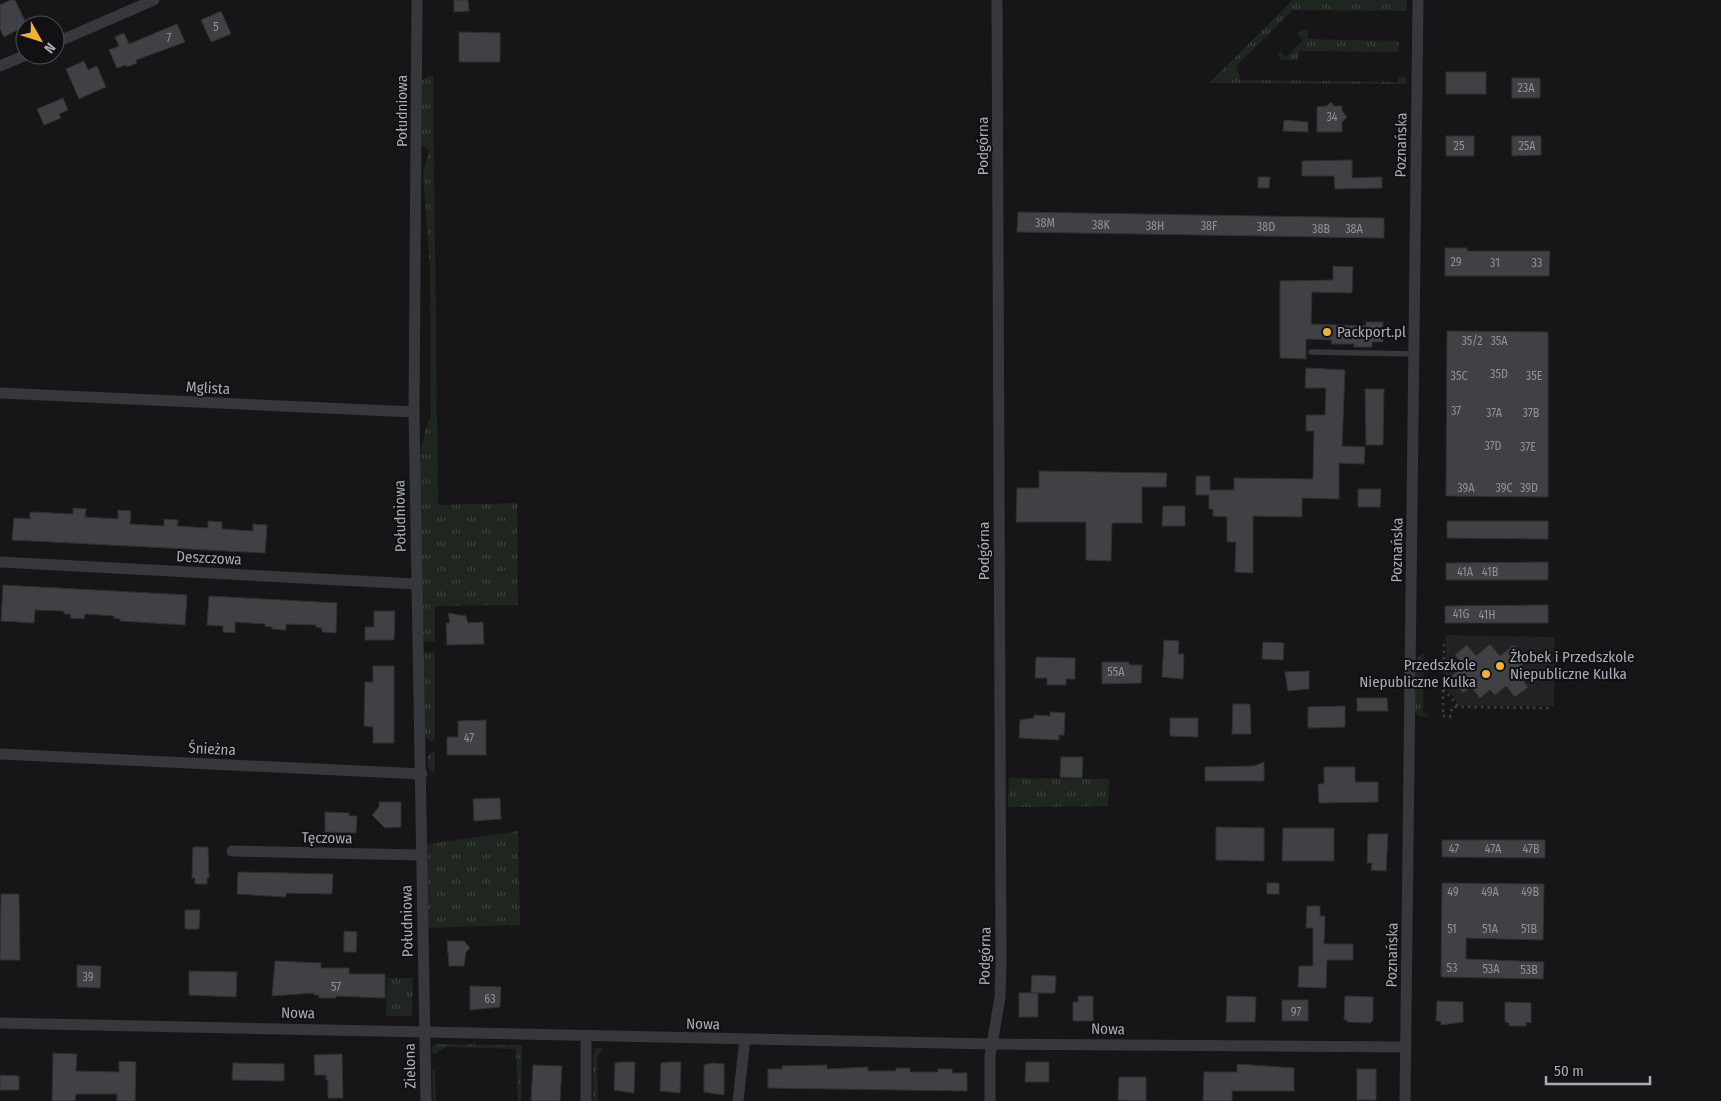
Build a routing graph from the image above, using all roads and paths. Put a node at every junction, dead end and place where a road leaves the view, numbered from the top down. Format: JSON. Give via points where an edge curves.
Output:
{"nodes":[{"id":1,"x":154,"y":0,"type":"edge"},
{"id":2,"x":417,"y":0,"type":"edge"},
{"id":3,"x":997,"y":0,"type":"edge"},
{"id":4,"x":1418,"y":0,"type":"edge"},
{"id":5,"x":65,"y":38,"type":"edge"},
{"id":6,"x":15,"y":60,"type":"edge"},
{"id":7,"x":0,"y":66,"type":"edge"},
{"id":8,"x":1311,"y":352,"type":"dead end"},
{"id":9,"x":1414,"y":354,"type":"junction"},
{"id":10,"x":0,"y":393,"type":"edge"},
{"id":11,"x":414,"y":412,"type":"junction"},
{"id":12,"x":0,"y":562,"type":"edge"},
{"id":13,"x":416,"y":584,"type":"junction"},
{"id":14,"x":1444,"y":644,"type":"dead end"},
{"id":15,"x":1438,"y":688,"type":"dead end"},
{"id":16,"x":1443,"y":688,"type":"junction"},
{"id":17,"x":1443,"y":707,"type":"junction"},
{"id":18,"x":1452,"y":707,"type":"junction"},
{"id":19,"x":1459,"y":707,"type":"junction"},
{"id":20,"x":1551,"y":708,"type":"dead end"},
{"id":21,"x":0,"y":754,"type":"edge"},
{"id":22,"x":422,"y":774,"type":"junction"},
{"id":23,"x":232,"y":851,"type":"dead end"},
{"id":24,"x":421,"y":855,"type":"junction"},
{"id":25,"x":0,"y":1023,"type":"edge"},
{"id":26,"x":424,"y":1031,"type":"junction"},
{"id":27,"x":586,"y":1036,"type":"junction"},
{"id":28,"x":745,"y":1040,"type":"junction"},
{"id":29,"x":992,"y":1044,"type":"junction"},
{"id":30,"x":1406,"y":1047,"type":"junction"},
{"id":31,"x":426,"y":1101,"type":"edge"},
{"id":32,"x":586,"y":1101,"type":"edge"},
{"id":33,"x":738,"y":1101,"type":"edge"},
{"id":34,"x":990,"y":1101,"type":"edge"},
{"id":35,"x":1405,"y":1101,"type":"edge"}],
"edges":[{"from":1,"to":5,"type":"street"},
{"from":2,"to":11,"type":"street","name":"Południowa"},
{"from":3,"to":29,"type":"street","name":"Podgórna","via":[[1001,962],[1000,997]]},
{"from":4,"to":9,"type":"street","name":"Poznańska"},
{"from":6,"to":7,"type":"street"},
{"from":8,"to":9,"type":"lane"},
{"from":9,"to":30,"type":"street","name":"Poznańska"},
{"from":10,"to":11,"type":"street","name":"Mglista"},
{"from":11,"to":13,"type":"street","name":"Południowa"},
{"from":12,"to":13,"type":"street","name":"Deszczowa"},
{"from":13,"to":22,"type":"street","name":"Południowa"},
{"from":14,"to":16,"type":"path"},
{"from":15,"to":16,"type":"path"},
{"from":16,"to":17,"type":"path"},
{"from":16,"to":19,"type":"path"},
{"from":17,"to":18,"type":"path"},
{"from":17,"to":18,"type":"path","via":[[1446,718],[1451,715]]},
{"from":18,"to":19,"type":"path"},
{"from":19,"to":20,"type":"path"},
{"from":21,"to":22,"type":"street","name":"Śnieżna"},
{"from":22,"to":24,"type":"street","name":"Południowa"},
{"from":23,"to":24,"type":"street","name":"Tęczowa"},
{"from":24,"to":26,"type":"street","name":"Południowa"},
{"from":25,"to":26,"type":"street","name":"Nowa"},
{"from":26,"to":27,"type":"street","name":"Nowa"},
{"from":26,"to":31,"type":"street","name":"Zielona"},
{"from":27,"to":28,"type":"street","name":"Nowa"},
{"from":27,"to":32,"type":"street"},
{"from":28,"to":29,"type":"street","name":"Nowa"},
{"from":28,"to":33,"type":"street"},
{"from":29,"to":30,"type":"street","name":"Nowa"},
{"from":29,"to":34,"type":"street","name":"Podgórna"},
{"from":30,"to":35,"type":"street","name":"Poznańska"}]}
